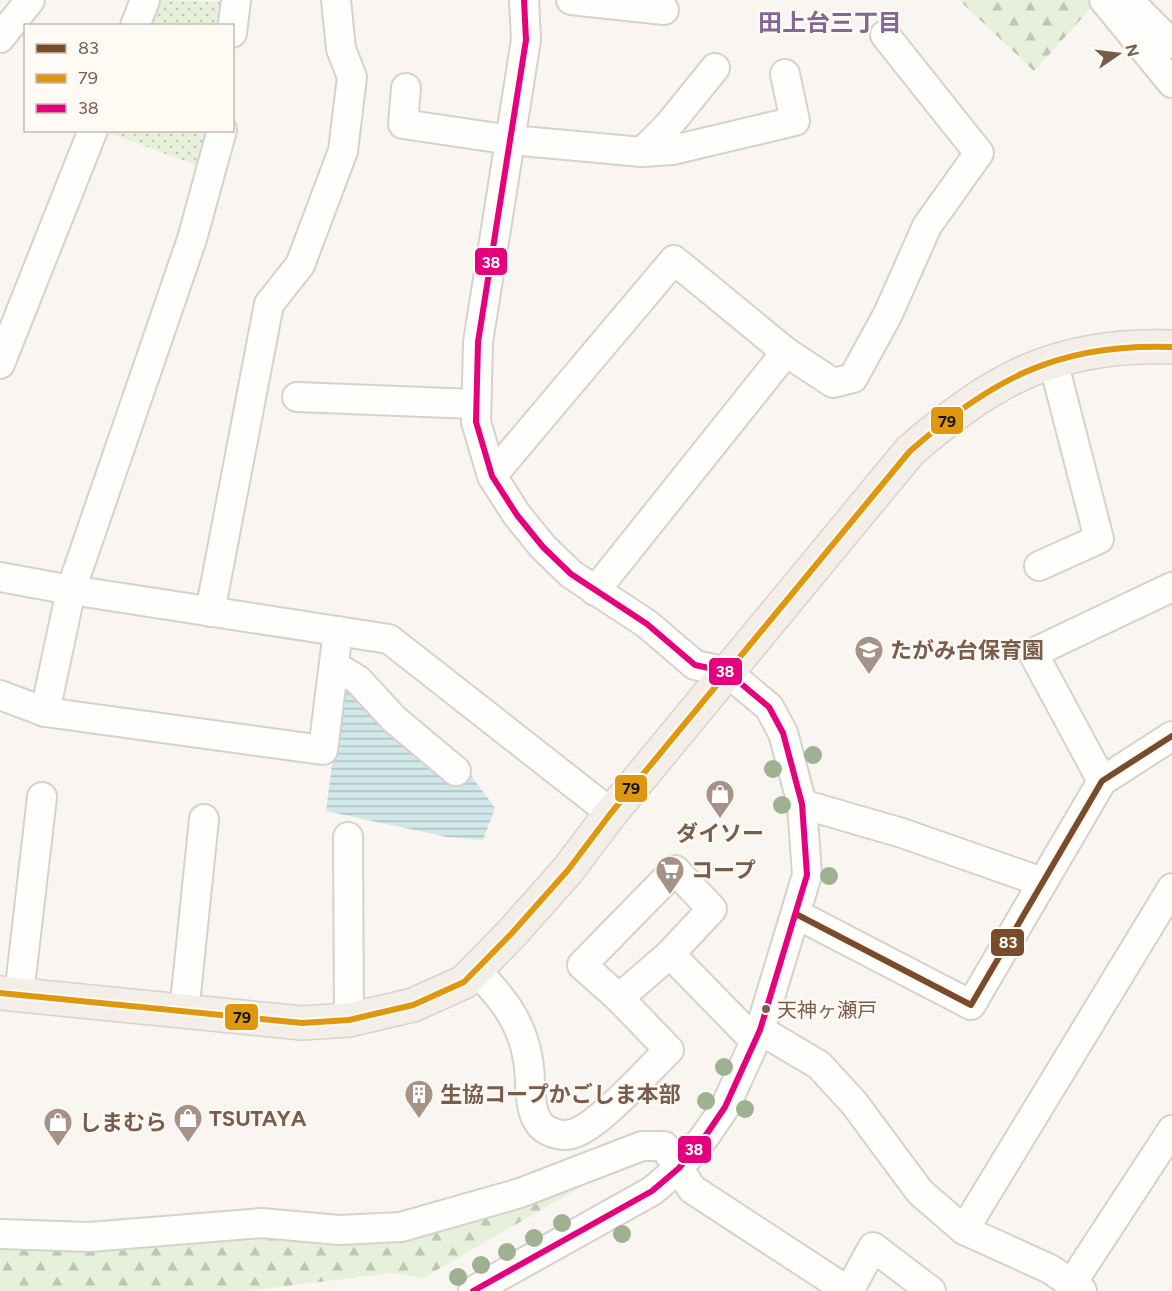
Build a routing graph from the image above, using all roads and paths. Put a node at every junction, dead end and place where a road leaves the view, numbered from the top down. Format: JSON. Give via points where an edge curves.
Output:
{"nodes":[{"id":1,"x":30,"y":0,"type":"edge"},
{"id":2,"x":145,"y":0,"type":"edge"},
{"id":3,"x":236,"y":0,"type":"edge"},
{"id":4,"x":336,"y":0,"type":"edge"},
{"id":5,"x":524,"y":0,"type":"edge"},
{"id":6,"x":571,"y":0,"type":"edge"},
{"id":7,"x":1104,"y":0,"type":"edge"},
{"id":8,"x":1128,"y":0,"type":"edge"},
{"id":9,"x":664,"y":10,"type":"dead end"},
{"id":10,"x":136,"y":24,"type":"edge"},
{"id":11,"x":233,"y":24,"type":"edge"},
{"id":12,"x":885,"y":35,"type":"dead end"},
{"id":13,"x":0,"y":38,"type":"edge"},
{"id":14,"x":1172,"y":44,"type":"edge"},
{"id":15,"x":715,"y":68,"type":"dead end"},
{"id":16,"x":785,"y":74,"type":"dead end"},
{"id":17,"x":1172,"y":83,"type":"edge"},
{"id":18,"x":406,"y":88,"type":"dead end"},
{"id":19,"x":92,"y":132,"type":"edge"},
{"id":20,"x":221,"y":132,"type":"edge"},
{"id":21,"x":511,"y":140,"type":"junction"},
{"id":22,"x":642,"y":152,"type":"junction"},
{"id":23,"x":1172,"y":347,"type":"edge"},
{"id":24,"x":786,"y":352,"type":"junction"},
{"id":25,"x":1053,"y":362,"type":"junction"},
{"id":26,"x":0,"y":364,"type":"edge"},
{"id":27,"x":297,"y":397,"type":"dead end"},
{"id":28,"x":474,"y":404,"type":"junction"},
{"id":29,"x":492,"y":476,"type":"junction"},
{"id":30,"x":1039,"y":566,"type":"dead end"},
{"id":31,"x":0,"y":577,"type":"edge"},
{"id":32,"x":1172,"y":587,"type":"edge"},
{"id":33,"x":71,"y":591,"type":"junction"},
{"id":34,"x":595,"y":591,"type":"junction"},
{"id":35,"x":210,"y":612,"type":"junction"},
{"id":36,"x":338,"y":631,"type":"junction"},
{"id":37,"x":334,"y":666,"type":"junction"},
{"id":38,"x":727,"y":672,"type":"junction"},
{"id":39,"x":0,"y":695,"type":"edge"},
{"id":40,"x":45,"y":712,"type":"junction"},
{"id":41,"x":1172,"y":736,"type":"edge"},
{"id":42,"x":456,"y":771,"type":"dead end"},
{"id":43,"x":1101,"y":781,"type":"junction"},
{"id":44,"x":42,"y":797,"type":"dead end"},
{"id":45,"x":802,"y":804,"type":"junction"},
{"id":46,"x":611,"y":813,"type":"junction"},
{"id":47,"x":204,"y":819,"type":"dead end"},
{"id":48,"x":348,"y":837,"type":"dead end"},
{"id":49,"x":1042,"y":882,"type":"junction"},
{"id":50,"x":1172,"y":888,"type":"edge"},
{"id":51,"x":796,"y":914,"type":"junction"},
{"id":52,"x":670,"y":954,"type":"junction"},
{"id":53,"x":476,"y":970,"type":"junction"},
{"id":54,"x":9,"y":994,"type":"edge"},
{"id":55,"x":619,"y":998,"type":"junction"},
{"id":56,"x":184,"y":1013,"type":"junction"},
{"id":57,"x":349,"y":1020,"type":"junction"},
{"id":58,"x":757,"y":1036,"type":"junction"},
{"id":59,"x":1172,"y":1130,"type":"edge"},
{"id":60,"x":678,"y":1168,"type":"junction"},
{"id":61,"x":964,"y":1230,"type":"junction"},
{"id":62,"x":0,"y":1234,"type":"edge"},
{"id":63,"x":1077,"y":1287,"type":"edge"},
{"id":64,"x":473,"y":1291,"type":"edge"},
{"id":65,"x":849,"y":1291,"type":"edge"},
{"id":66,"x":931,"y":1291,"type":"edge"}],
"edges":[{"from":1,"to":13,"type":"street"},
{"from":2,"to":10,"type":"street"},
{"from":3,"to":11,"type":"street"},
{"from":4,"to":35,"type":"street","via":[[341,49],[352,77],[343,151],[300,265],[270,304]]},
{"from":5,"to":21,"type":"street","via":[[526,40]]},
{"from":6,"to":9,"type":"street"},
{"from":7,"to":17,"type":"street"},
{"from":8,"to":14,"type":"street"},
{"from":12,"to":24,"type":"street","via":[[979,153],[927,226],[854,378],[832,383]]},
{"from":15,"to":22,"type":"street"},
{"from":16,"to":22,"type":"street","via":[[795,121],[673,150]]},
{"from":18,"to":21,"type":"street","via":[[403,124]]},
{"from":19,"to":26,"type":"street"},
{"from":20,"to":33,"type":"street","via":[[192,239]]},
{"from":21,"to":22,"type":"street"},
{"from":21,"to":28,"type":"street","via":[[479,332]]},
{"from":23,"to":25,"type":"main road","via":[[1096,351]]},
{"from":24,"to":29,"type":"street","via":[[674,260]]},
{"from":24,"to":34,"type":"street"},
{"from":25,"to":30,"type":"street","via":[[1099,539]]},
{"from":25,"to":38,"type":"main road","via":[[1019,372],[987,390],[910,451]]},
{"from":27,"to":28,"type":"street"},
{"from":28,"to":29,"type":"street"},
{"from":29,"to":34,"type":"street","via":[[543,547]]},
{"from":31,"to":33,"type":"street"},
{"from":32,"to":43,"type":"street","via":[[1033,653]]},
{"from":33,"to":35,"type":"street"},
{"from":33,"to":40,"type":"street"},
{"from":34,"to":38,"type":"street","via":[[647,624],[695,665]]},
{"from":35,"to":36,"type":"street"},
{"from":36,"to":37,"type":"street"},
{"from":36,"to":46,"type":"street","via":[[389,639]]},
{"from":37,"to":40,"type":"street","via":[[323,750]]},
{"from":37,"to":42,"type":"street","via":[[358,680],[394,719]]},
{"from":38,"to":45,"type":"street","via":[[769,707],[780,724]]},
{"from":38,"to":46,"type":"main road"},
{"from":39,"to":40,"type":"street"},
{"from":41,"to":43,"type":"street"},
{"from":43,"to":49,"type":"street"},
{"from":44,"to":54,"type":"street"},
{"from":45,"to":49,"type":"street","via":[[902,833]]},
{"from":45,"to":51,"type":"street","via":[[807,875]]},
{"from":46,"to":53,"type":"main road","via":[[568,870]]},
{"from":47,"to":56,"type":"street"},
{"from":48,"to":57,"type":"street"},
{"from":49,"to":51,"type":"street","via":[[971,1005]]},
{"from":50,"to":61,"type":"street"},
{"from":51,"to":58,"type":"street"},
{"from":52,"to":55,"type":"street"},
{"from":52,"to":55,"type":"street","via":[[712,909],[675,870],[582,965]]},
{"from":52,"to":58,"type":"street"},
{"from":53,"to":55,"type":"street","via":[[507,1003],[528,1059],[532,1100],[539,1123],[553,1134],[572,1134],[594,1122],[669,1050]]},
{"from":53,"to":57,"type":"main road","via":[[464,982],[413,1005]]},
{"from":54,"to":56,"type":"main road"},
{"from":56,"to":57,"type":"main road","via":[[302,1023]]},
{"from":58,"to":60,"type":"street","via":[[724,1107]]},
{"from":58,"to":61,"type":"street","via":[[819,1065],[854,1103],[920,1192]]},
{"from":59,"to":63,"type":"street"},
{"from":60,"to":62,"type":"street","via":[[664,1146],[642,1146],[520,1193],[401,1227],[339,1230],[262,1223],[89,1237]]},
{"from":60,"to":64,"type":"street","via":[[652,1191]]},
{"from":60,"to":65,"type":"street","via":[[692,1189]]},
{"from":61,"to":63,"type":"street","via":[[1050,1269]]},
{"from":65,"to":66,"type":"street","via":[[873,1247]]}]}
